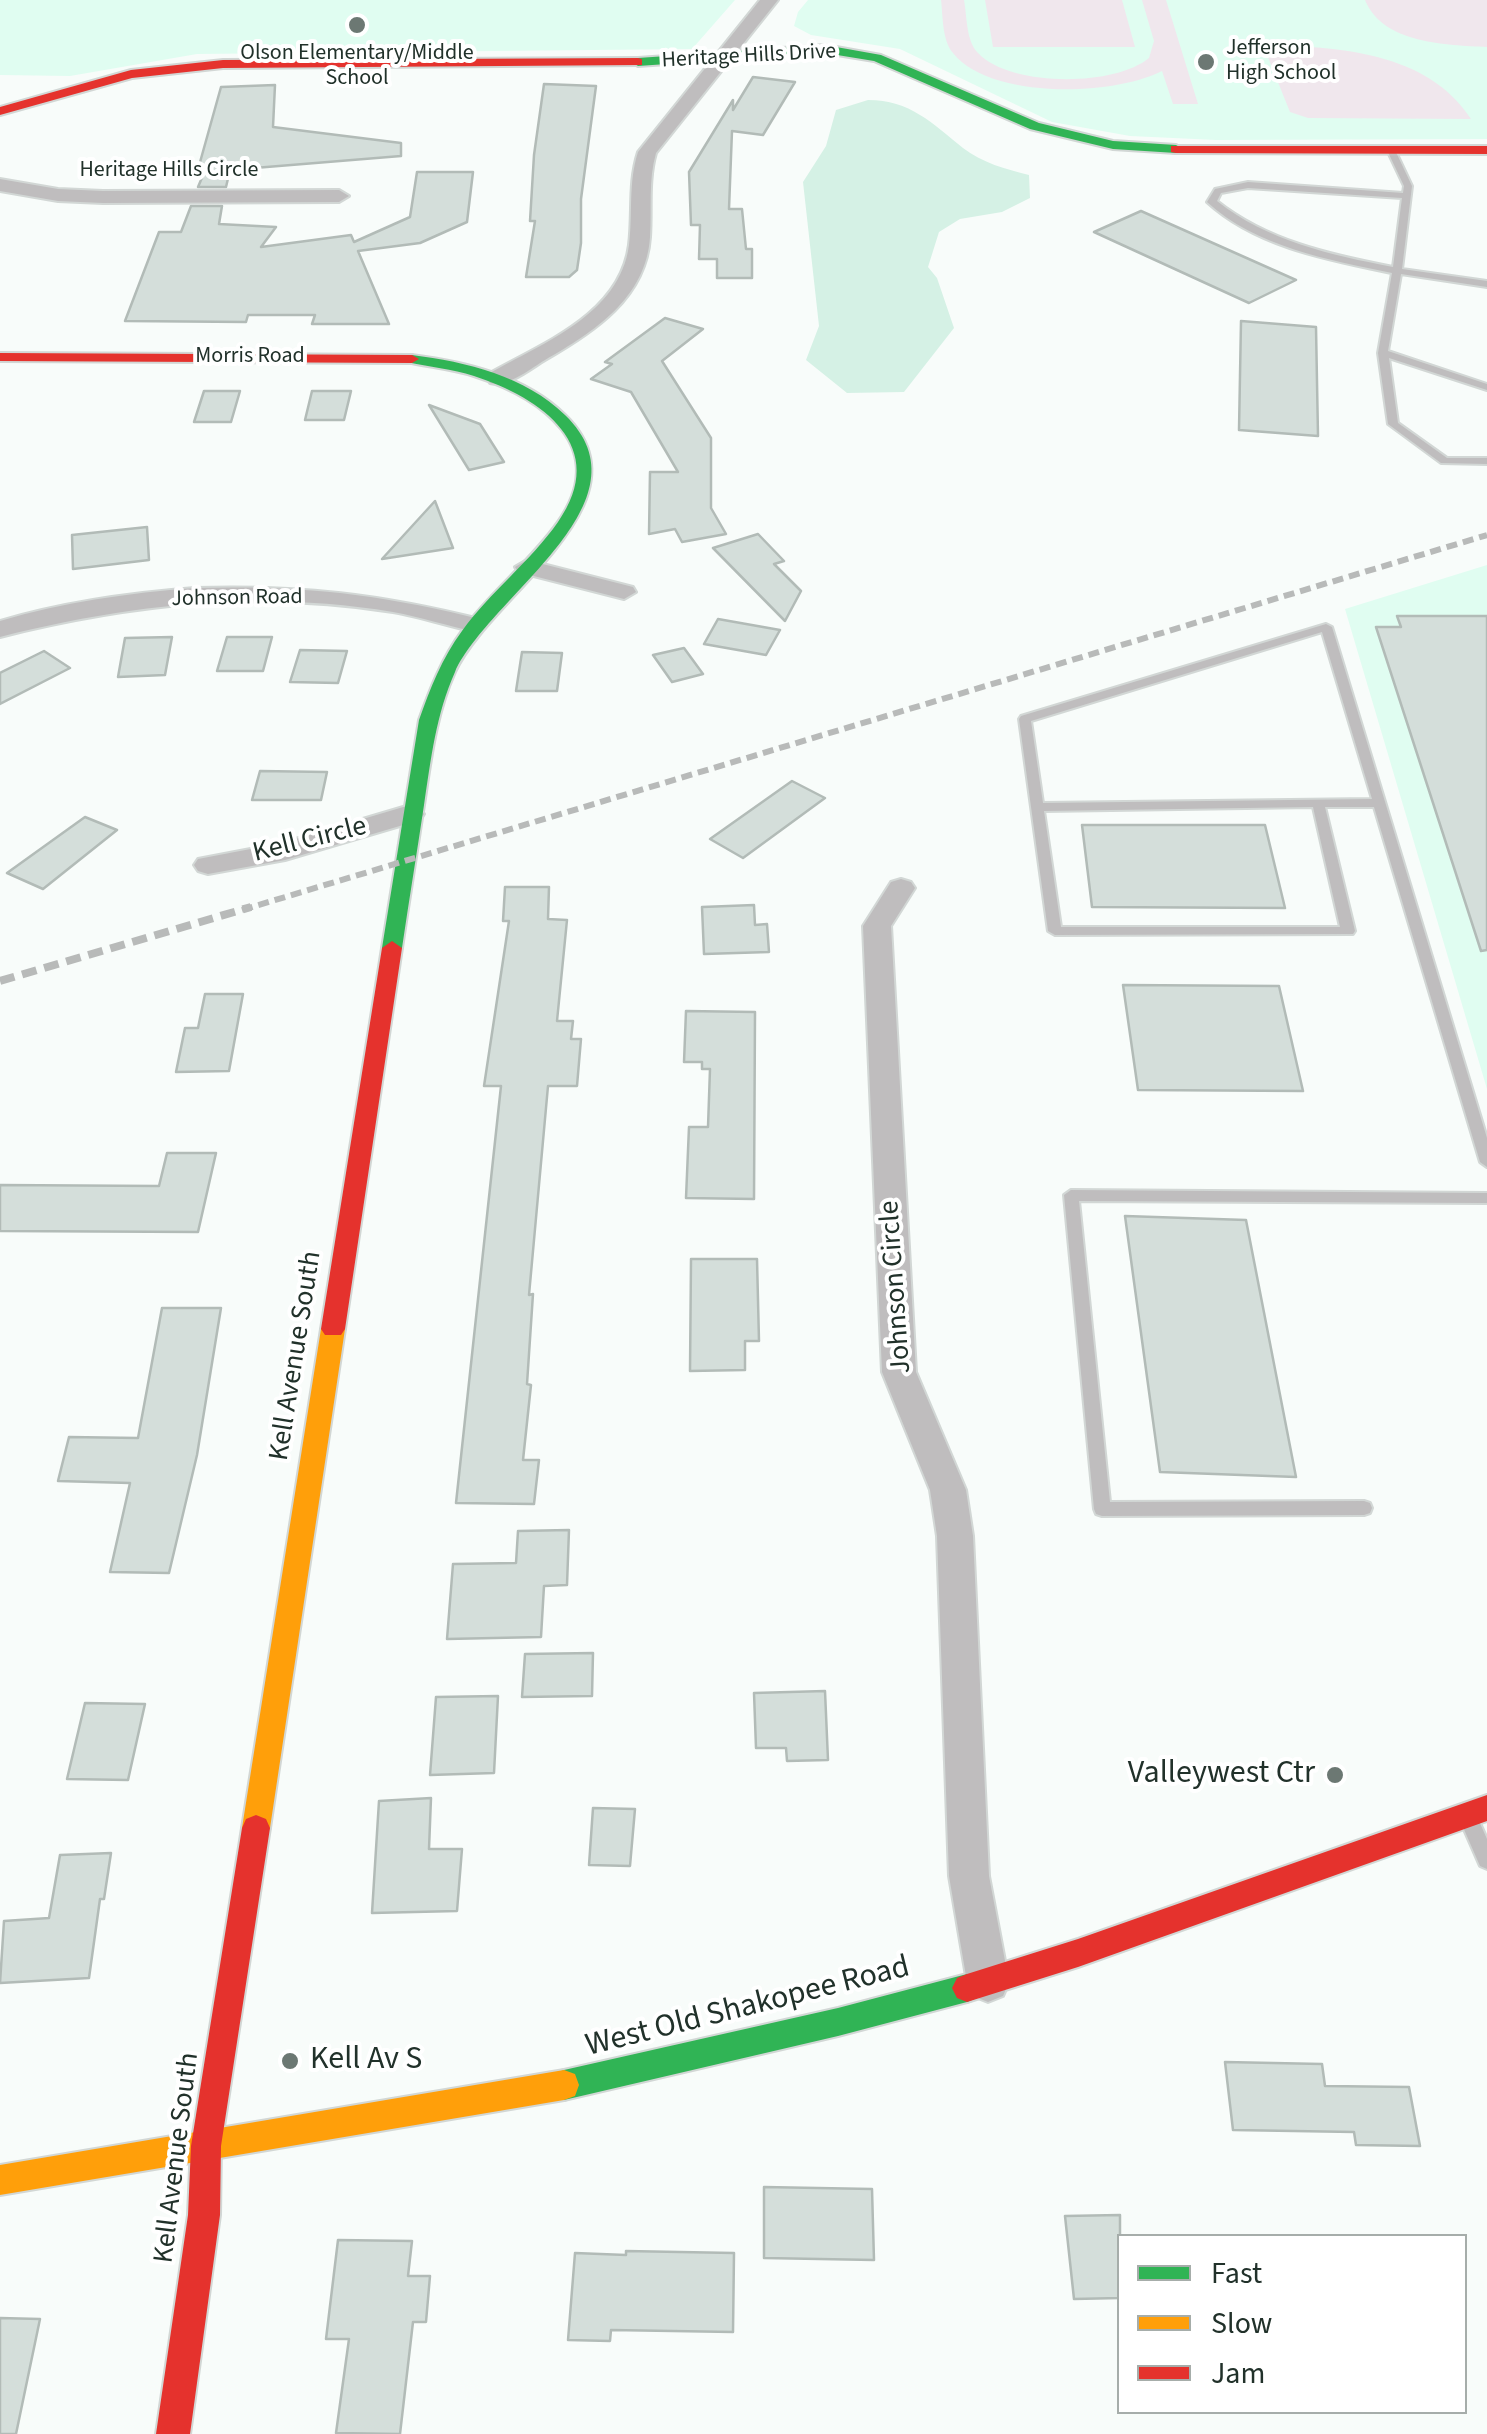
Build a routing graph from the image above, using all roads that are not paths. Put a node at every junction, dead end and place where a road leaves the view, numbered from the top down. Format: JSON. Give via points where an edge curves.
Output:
{"nodes":[{"id":1,"x":769,"y":0,"type":"edge"},
{"id":2,"x":721,"y":59,"type":"junction"},
{"id":3,"x":0,"y":111,"type":"edge"},
{"id":4,"x":1391,"y":150,"type":"junction"},
{"id":5,"x":1487,"y":150,"type":"edge"},
{"id":6,"x":0,"y":184,"type":"edge"},
{"id":7,"x":339,"y":196,"type":"dead end"},
{"id":8,"x":1406,"y":196,"type":"junction"},
{"id":9,"x":1397,"y":271,"type":"junction"},
{"id":10,"x":1487,"y":284,"type":"edge"},
{"id":11,"x":1383,"y":353,"type":"junction"},
{"id":12,"x":0,"y":357,"type":"edge"},
{"id":13,"x":498,"y":378,"type":"junction"},
{"id":14,"x":1487,"y":387,"type":"edge"},
{"id":15,"x":1487,"y":461,"type":"edge"},
{"id":16,"x":526,"y":567,"type":"junction"},
{"id":17,"x":624,"y":592,"type":"dead end"},
{"id":18,"x":475,"y":625,"type":"junction"},
{"id":19,"x":0,"y":629,"type":"edge"},
{"id":20,"x":1318,"y":803,"type":"junction"},
{"id":21,"x":1379,"y":804,"type":"junction"},
{"id":22,"x":1038,"y":806,"type":"junction"},
{"id":23,"x":410,"y":814,"type":"junction"},
{"id":24,"x":208,"y":864,"type":"dead end"},
{"id":25,"x":900,"y":888,"type":"dead end"},
{"id":26,"x":1487,"y":1162,"type":"edge"},
{"id":27,"x":1487,"y":1198,"type":"edge"},
{"id":28,"x":1364,"y":1508,"type":"dead end"},
{"id":29,"x":1477,"y":1811,"type":"edge"},
{"id":30,"x":1487,"y":1860,"type":"edge"},
{"id":31,"x":988,"y":1982,"type":"junction"},
{"id":32,"x":206,"y":2146,"type":"junction"},
{"id":33,"x":0,"y":2180,"type":"edge"},
{"id":34,"x":172,"y":2434,"type":"edge"}],
"edges":[{"from":1,"to":2,"type":"street"},
{"from":2,"to":3,"type":"street","name":"Heritage Hills Drive","via":[[223,64],[131,74]]},
{"from":2,"to":4,"type":"street","name":"Heritage Hills Drive","via":[[824,49],[876,58],[1035,126],[1112,146]]},
{"from":2,"to":13,"type":"street","via":[[647,152],[638,179],[636,270],[620,294]]},
{"from":4,"to":5,"type":"street","name":"Heritage Hills Drive"},
{"from":4,"to":8,"type":"lane","via":[[1408,186]]},
{"from":6,"to":7,"type":"street","name":"Heritage Hills Circle","via":[[103,198]]},
{"from":8,"to":9,"type":"lane"},
{"from":8,"to":9,"type":"lane","via":[[1248,186],[1218,191],[1212,202],[1230,219],[1338,259]]},
{"from":9,"to":10,"type":"lane"},
{"from":9,"to":11,"type":"lane"},
{"from":11,"to":14,"type":"lane"},
{"from":11,"to":15,"type":"lane","via":[[1394,424],[1445,460]]},
{"from":12,"to":13,"type":"street","name":"Morris Road","via":[[400,357]]},
{"from":13,"to":16,"type":"street","name":"Kell Avenue South","via":[[556,411],[576,432],[584,456],[587,480],[578,505]]},
{"from":16,"to":17,"type":"street"},
{"from":16,"to":18,"type":"street","name":"Kell Avenue South"},
{"from":18,"to":19,"type":"street","name":"Johnson Road","via":[[394,606],[254,596],[124,602]]},
{"from":18,"to":23,"type":"street","name":"Kell Avenue South","via":[[437,693]]},
{"from":20,"to":21,"type":"lane"},
{"from":20,"to":22,"type":"lane"},
{"from":20,"to":22,"type":"lane","via":[[1348,931],[1055,931]]},
{"from":21,"to":22,"type":"lane","via":[[1326,627],[1025,719]]},
{"from":21,"to":26,"type":"lane"},
{"from":23,"to":24,"type":"street","name":"Kell Circle"},
{"from":23,"to":32,"type":"street","name":"Kell Avenue South"},
{"from":25,"to":31,"type":"street","name":"Johnson Circle","via":[[877,926],[899,1372],[948,1490],[956,1536],[969,1876]]},
{"from":27,"to":28,"type":"lane","via":[[1071,1195],[1102,1509]]},
{"from":29,"to":30,"type":"lane"},
{"from":29,"to":31,"type":"street","name":"West Old Shakopee Road"},
{"from":31,"to":32,"type":"street","name":"West Old Shakopee Road","via":[[584,2082]]},
{"from":32,"to":33,"type":"street","name":"West Old Shakopee Road"},
{"from":32,"to":34,"type":"street","name":"Kell Avenue South","via":[[204,2215]]}]}
